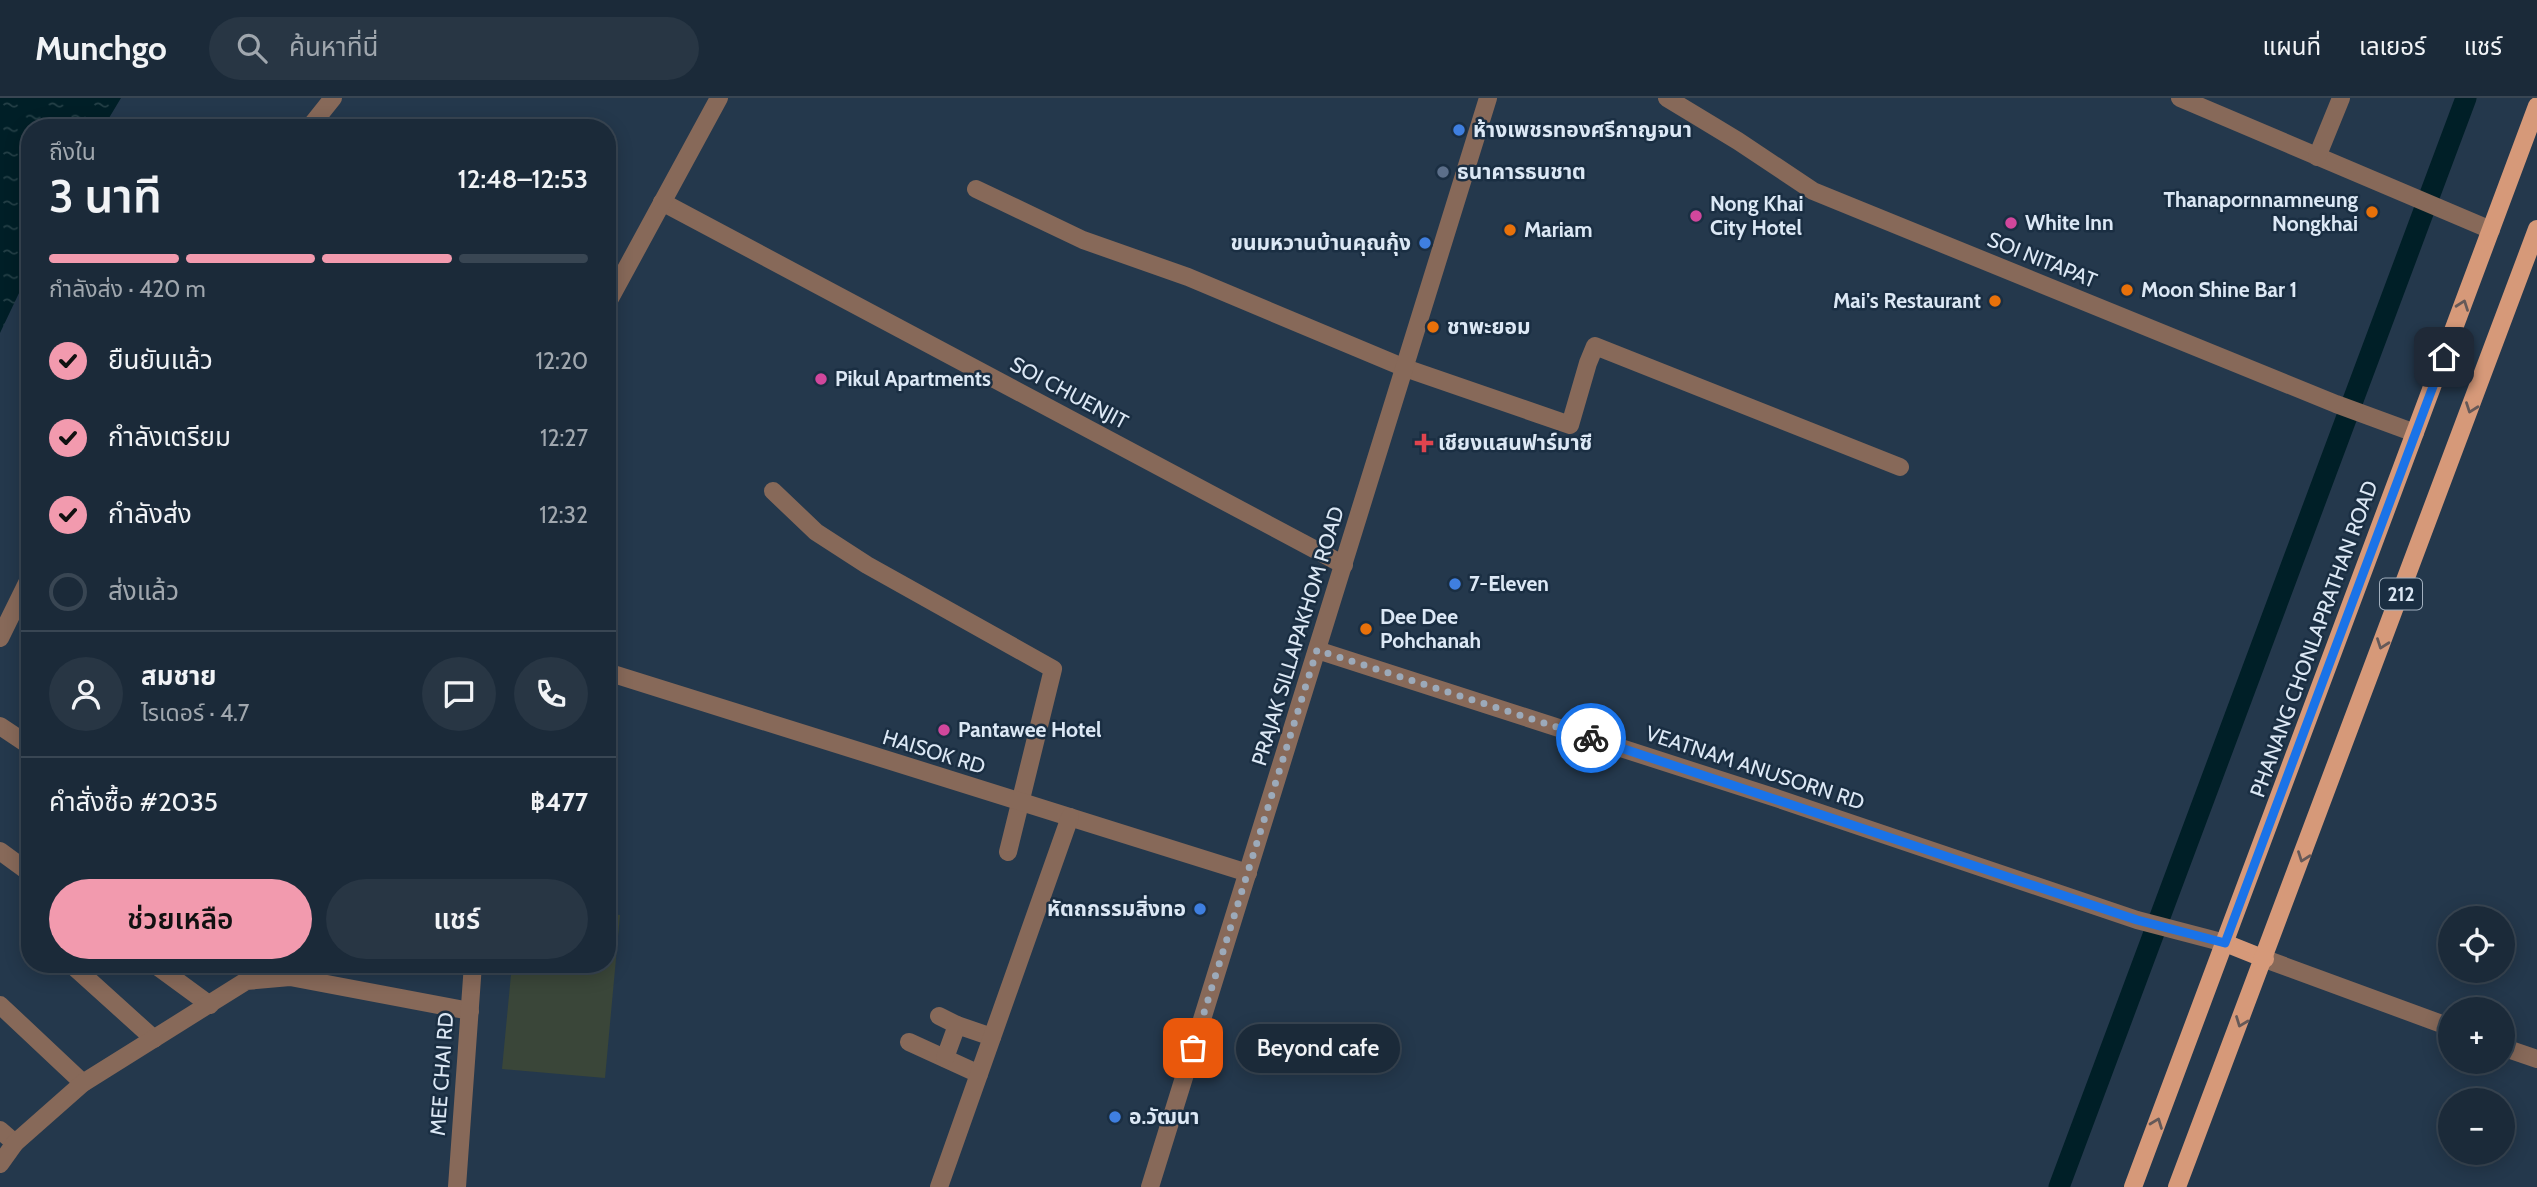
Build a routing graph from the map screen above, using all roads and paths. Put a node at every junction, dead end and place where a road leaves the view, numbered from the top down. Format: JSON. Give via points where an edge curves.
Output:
{"nodes":[{"id":1,"x":333,"y":98,"type":"edge"},
{"id":2,"x":719,"y":98,"type":"edge"},
{"id":3,"x":1488,"y":98,"type":"edge"},
{"id":4,"x":1667,"y":98,"type":"edge"},
{"id":5,"x":2180,"y":98,"type":"edge"},
{"id":6,"x":2341,"y":98,"type":"edge"},
{"id":7,"x":2537,"y":106,"type":"edge"},
{"id":8,"x":316,"y":119,"type":"edge"},
{"id":9,"x":2317,"y":157,"type":"junction"},
{"id":10,"x":976,"y":189,"type":"dead end"},
{"id":11,"x":662,"y":202,"type":"junction"},
{"id":12,"x":2537,"y":229,"type":"edge"},
{"id":13,"x":2491,"y":230,"type":"junction"},
{"id":14,"x":616,"y":287,"type":"edge"},
{"id":15,"x":1405,"y":368,"type":"junction"},
{"id":16,"x":2415,"y":433,"type":"junction"},
{"id":17,"x":1900,"y":467,"type":"dead end"},
{"id":18,"x":773,"y":491,"type":"dead end"},
{"id":19,"x":1344,"y":565,"type":"junction"},
{"id":20,"x":21,"y":595,"type":"edge"},
{"id":21,"x":0,"y":638,"type":"edge"},
{"id":22,"x":1317,"y":650,"type":"junction"},
{"id":23,"x":616,"y":675,"type":"edge"},
{"id":24,"x":0,"y":726,"type":"edge"},
{"id":25,"x":21,"y":740,"type":"edge"},
{"id":26,"x":1021,"y":803,"type":"junction"},
{"id":27,"x":1070,"y":817,"type":"junction"},
{"id":28,"x":0,"y":851,"type":"edge"},
{"id":29,"x":1008,"y":852,"type":"dead end"},
{"id":30,"x":21,"y":866,"type":"edge"},
{"id":31,"x":1248,"y":873,"type":"junction"},
{"id":32,"x":2225,"y":943,"type":"junction"},
{"id":33,"x":2265,"y":958,"type":"junction"},
{"id":34,"x":81,"y":973,"type":"edge"},
{"id":35,"x":167,"y":973,"type":"edge"},
{"id":36,"x":247,"y":973,"type":"edge"},
{"id":37,"x":256,"y":973,"type":"edge"},
{"id":38,"x":472,"y":973,"type":"edge"},
{"id":39,"x":209,"y":1004,"type":"junction"},
{"id":40,"x":0,"y":1005,"type":"edge"},
{"id":41,"x":470,"y":1011,"type":"junction"},
{"id":42,"x":939,"y":1016,"type":"dead end"},
{"id":43,"x":2438,"y":1023,"type":"edge"},
{"id":44,"x":957,"y":1025,"type":"junction"},
{"id":45,"x":992,"y":1037,"type":"junction"},
{"id":46,"x":154,"y":1039,"type":"junction"},
{"id":47,"x":909,"y":1042,"type":"dead end"},
{"id":48,"x":2515,"y":1051,"type":"edge"},
{"id":49,"x":945,"y":1058,"type":"junction"},
{"id":50,"x":2537,"y":1059,"type":"edge"},
{"id":51,"x":979,"y":1074,"type":"junction"},
{"id":52,"x":83,"y":1083,"type":"junction"},
{"id":53,"x":0,"y":1130,"type":"edge"},
{"id":54,"x":15,"y":1143,"type":"junction"},
{"id":55,"x":0,"y":1164,"type":"edge"},
{"id":56,"x":457,"y":1187,"type":"edge"},
{"id":57,"x":939,"y":1187,"type":"edge"},
{"id":58,"x":1150,"y":1187,"type":"edge"},
{"id":59,"x":2133,"y":1187,"type":"edge"},
{"id":60,"x":2178,"y":1187,"type":"edge"}],
"edges":[{"from":1,"to":8,"type":"street"},
{"from":2,"to":11,"type":"street"},
{"from":3,"to":15,"type":"street","name":"PRAJAK SILLAPAKHOM ROAD"},
{"from":4,"to":16,"type":"street","name":"SOI NITAPAT","via":[[1813,191]]},
{"from":5,"to":9,"type":"street"},
{"from":6,"to":9,"type":"street"},
{"from":7,"to":13,"type":"main road","name":"PHANANG CHONLAPRATHAN ROAD","number":"212"},
{"from":9,"to":13,"type":"street"},
{"from":10,"to":15,"type":"street","via":[[1083,240],[1188,277]]},
{"from":11,"to":14,"type":"street"},
{"from":11,"to":19,"type":"street","name":"SOI CHUENJIT"},
{"from":12,"to":33,"type":"main road","number":"212","one_way":true},
{"from":16,"to":13,"type":"main road","name":"PHANANG CHONLAPRATHAN ROAD","number":"212","one_way":true},
{"from":15,"to":17,"type":"street","via":[[1570,425],[1595,346]]},
{"from":15,"to":19,"type":"street","name":"PRAJAK SILLAPAKHOM ROAD"},
{"from":16,"to":32,"type":"main road","name":"PHANANG CHONLAPRATHAN ROAD","number":"212"},
{"from":18,"to":26,"type":"street","via":[[816,532],[867,565],[1053,669]]},
{"from":19,"to":22,"type":"street","name":"PRAJAK SILLAPAKHOM ROAD"},
{"from":20,"to":21,"type":"street"},
{"from":22,"to":31,"type":"street","name":"PRAJAK SILLAPAKHOM ROAD"},
{"from":22,"to":32,"type":"street","name":"VEATNAM ANUSORN RD","via":[[1793,803],[2137,920]]},
{"from":23,"to":26,"type":"street","name":"HAISOK RD"},
{"from":24,"to":25,"type":"street"},
{"from":26,"to":27,"type":"street","name":"HAISOK RD"},
{"from":26,"to":29,"type":"street"},
{"from":27,"to":31,"type":"street","name":"HAISOK RD"},
{"from":27,"to":45,"type":"street"},
{"from":28,"to":30,"type":"street"},
{"from":31,"to":58,"type":"street","name":"PRAJAK SILLAPAKHOM ROAD"},
{"from":32,"to":33,"type":"main road"},
{"from":59,"to":32,"type":"main road","name":"PHANANG CHONLAPRATHAN ROAD","number":"212","one_way":true},
{"from":33,"to":43,"type":"street"},
{"from":33,"to":60,"type":"main road","number":"212","one_way":true},
{"from":34,"to":46,"type":"street"},
{"from":35,"to":39,"type":"street"},
{"from":36,"to":39,"type":"street"},
{"from":37,"to":41,"type":"street"},
{"from":38,"to":41,"type":"street","name":"MEE CHAI RD"},
{"from":39,"to":46,"type":"street"},
{"from":40,"to":52,"type":"street"},
{"from":41,"to":56,"type":"street","name":"MEE CHAI RD"},
{"from":42,"to":44,"type":"street"},
{"from":44,"to":45,"type":"street"},
{"from":44,"to":49,"type":"street"},
{"from":45,"to":51,"type":"street"},
{"from":46,"to":52,"type":"street"},
{"from":47,"to":49,"type":"street"},
{"from":48,"to":50,"type":"street"},
{"from":49,"to":51,"type":"street"},
{"from":51,"to":57,"type":"street"},
{"from":52,"to":54,"type":"street"},
{"from":53,"to":54,"type":"street"},
{"from":54,"to":55,"type":"street"}]}
